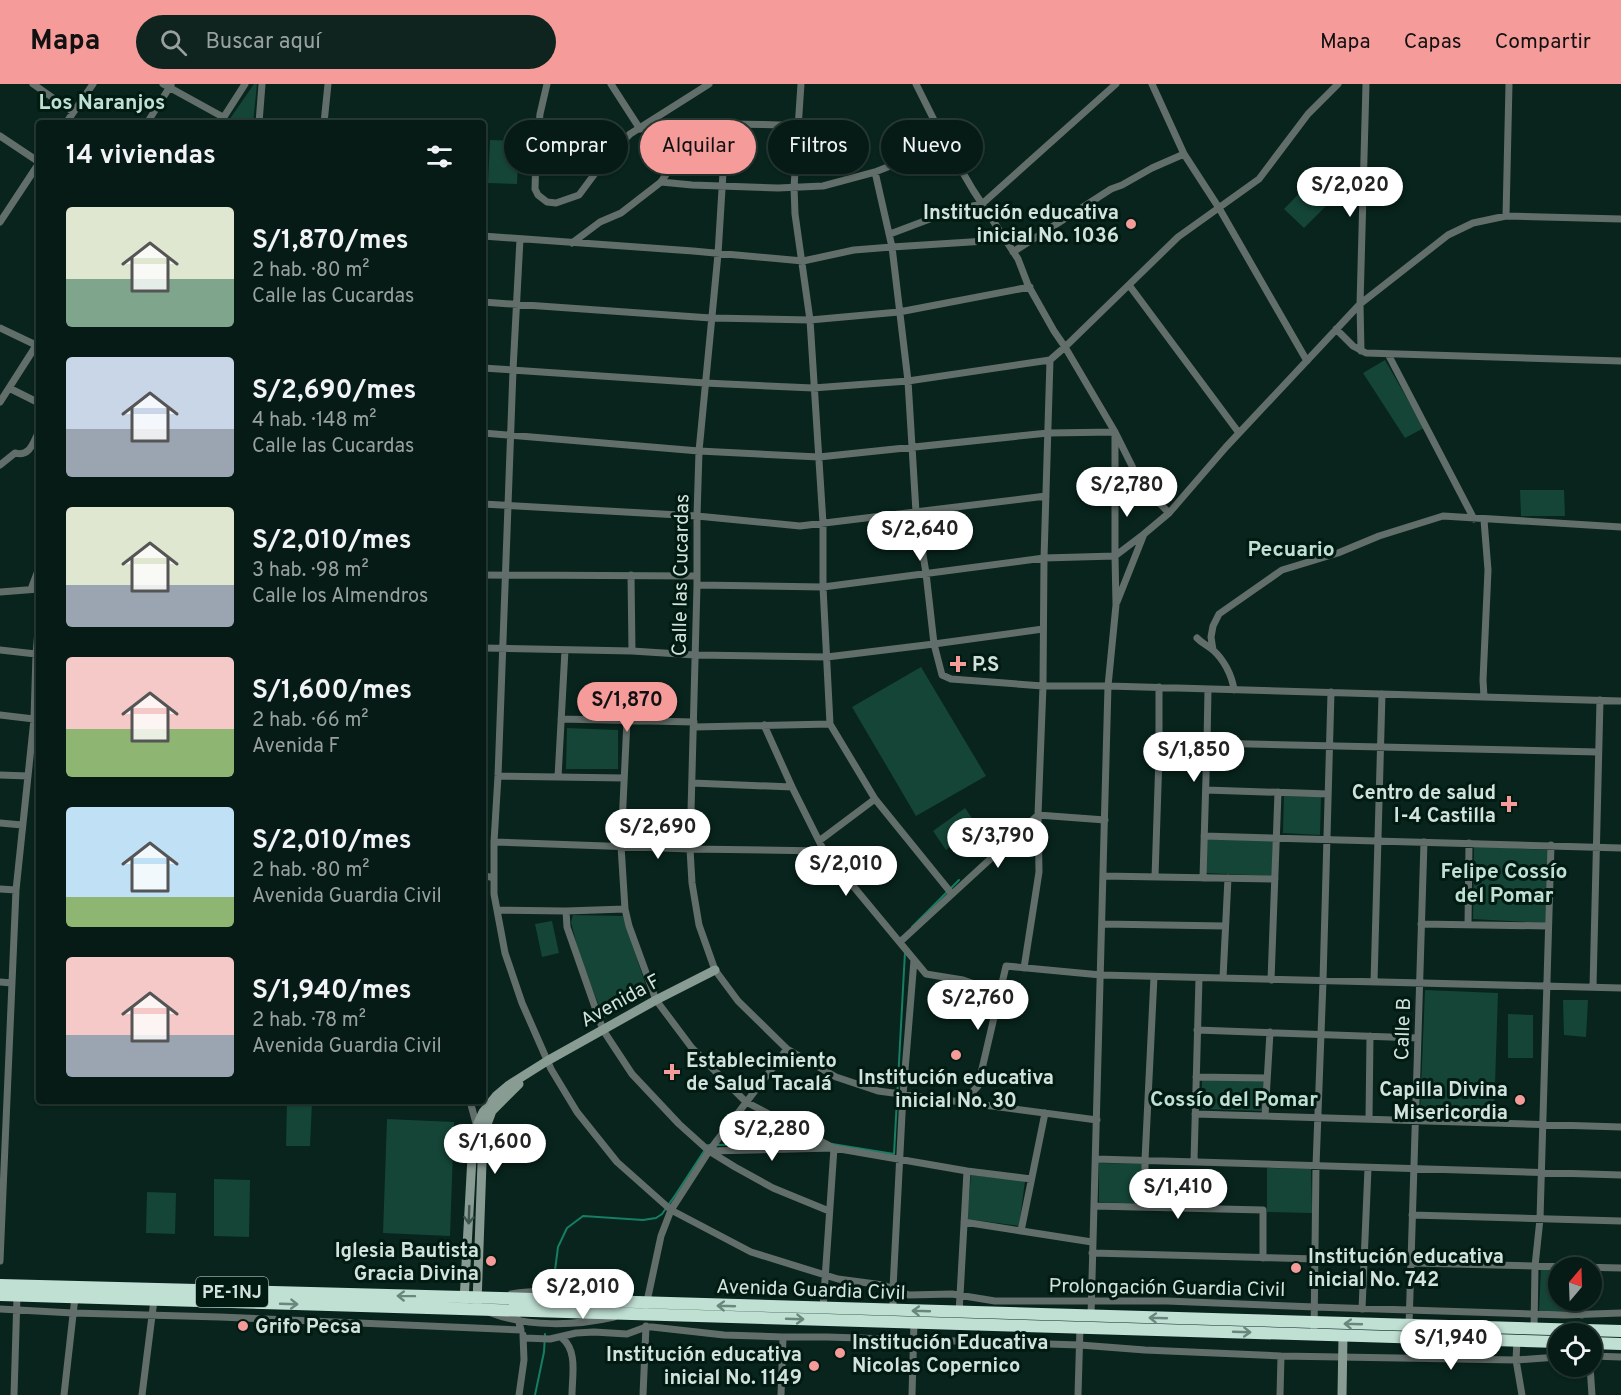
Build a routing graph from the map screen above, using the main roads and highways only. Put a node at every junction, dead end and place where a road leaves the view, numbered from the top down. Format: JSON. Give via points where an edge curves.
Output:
{"nodes":[{"id":1,"x":0,"y":1286,"type":"edge"},
{"id":2,"x":0,"y":1295,"type":"edge"},
{"id":3,"x":474,"y":1304,"type":"junction"},
{"id":4,"x":646,"y":1315,"type":"junction"},
{"id":5,"x":1314,"y":1329,"type":"junction"},
{"id":6,"x":1621,"y":1332,"type":"edge"},
{"id":7,"x":1548,"y":1342,"type":"edge"},
{"id":8,"x":1602,"y":1343,"type":"edge"},
{"id":9,"x":1621,"y":1344,"type":"edge"}],
"edges":[{"from":3,"to":1,"type":"highway","name":"Avenida Guardia Civil","number":"PE-1NJ","one_way":true},
{"from":2,"to":3,"type":"highway","name":"Avenida Guardia Civil","number":"PE-1NJ","one_way":true},
{"from":3,"to":4,"type":"highway","name":"Avenida Guardia Civil","number":"PE-1NJ","via":[[630,1309]]},
{"from":4,"to":5,"type":"highway","name":"Avenida Guardia Civil","number":"PE-1NJ","one_way":true},
{"from":5,"to":4,"type":"highway","name":"Avenida Guardia Civil","number":"PE-1NJ","one_way":true,"via":[[893,1310]]},
{"from":6,"to":5,"type":"highway","name":"Avenida Guardia Civil","number":"PE-1NJ","one_way":true,"via":[[1408,1326]]},
{"from":5,"to":7,"type":"highway","name":"Avenida Guardia Civil","number":"PE-1NJ","via":[[1343,1335]]},
{"from":8,"to":9,"type":"highway"}]}
